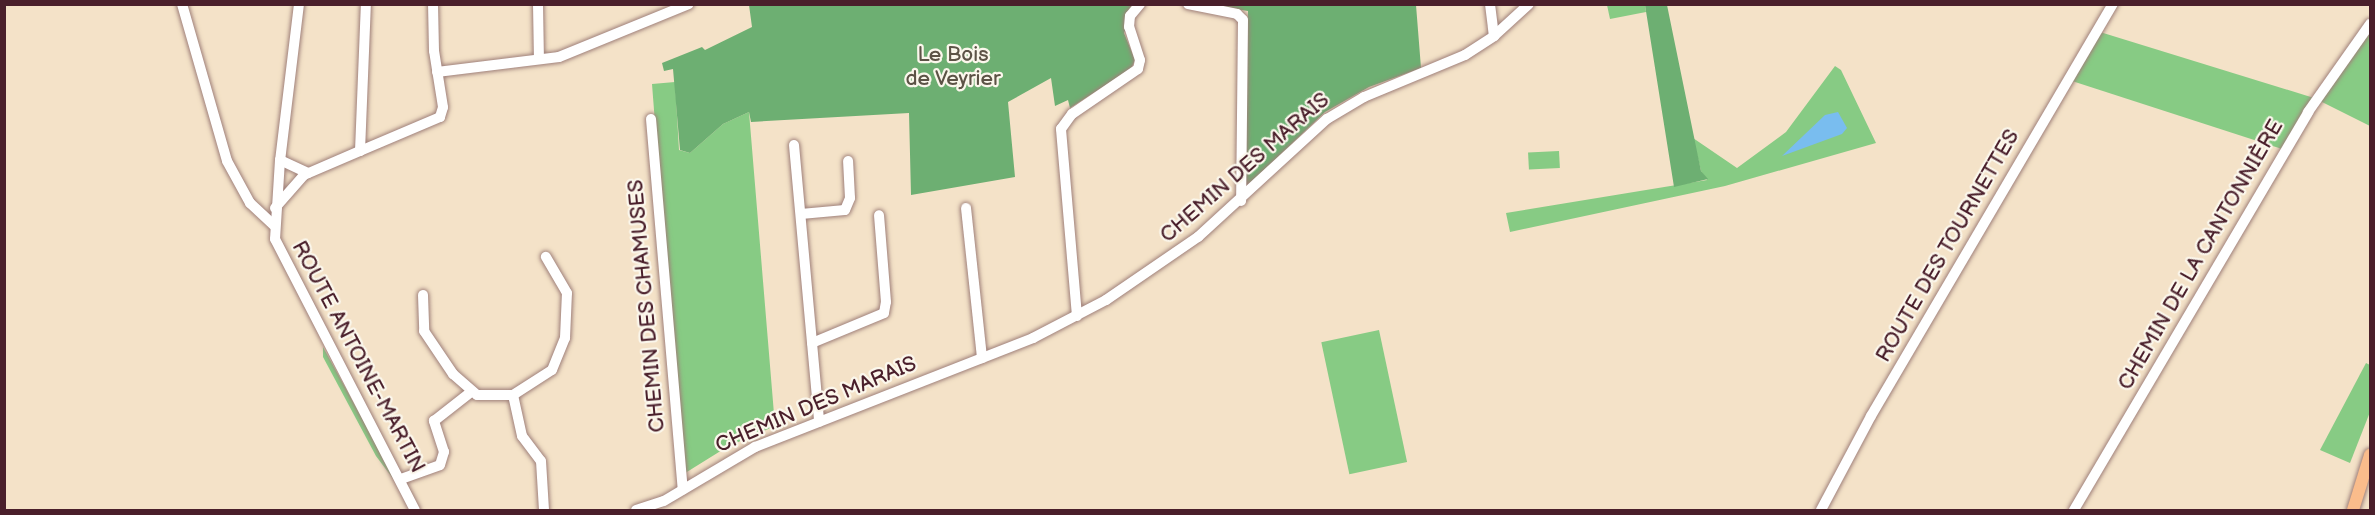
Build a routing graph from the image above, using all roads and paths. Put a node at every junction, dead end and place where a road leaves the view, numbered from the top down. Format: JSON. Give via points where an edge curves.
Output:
{"nodes":[{"id":1,"x":182,"y":4,"type":"edge"},
{"id":2,"x":299,"y":4,"type":"edge"},
{"id":3,"x":366,"y":4,"type":"edge"},
{"id":4,"x":433,"y":4,"type":"edge"},
{"id":5,"x":538,"y":4,"type":"edge"},
{"id":6,"x":689,"y":4,"type":"edge"},
{"id":7,"x":1140,"y":4,"type":"edge"},
{"id":8,"x":1188,"y":4,"type":"edge"},
{"id":9,"x":1490,"y":4,"type":"edge"},
{"id":10,"x":1529,"y":4,"type":"edge"},
{"id":11,"x":2113,"y":4,"type":"edge"},
{"id":12,"x":2370,"y":24,"type":"edge"},
{"id":13,"x":1494,"y":36,"type":"junction"},
{"id":14,"x":539,"y":59,"type":"junction"},
{"id":15,"x":437,"y":72,"type":"junction"},
{"id":16,"x":651,"y":119,"type":"dead end"},
{"id":17,"x":794,"y":145,"type":"dead end"},
{"id":18,"x":360,"y":151,"type":"junction"},
{"id":19,"x":280,"y":160,"type":"junction"},
{"id":20,"x":848,"y":161,"type":"dead end"},
{"id":21,"x":308,"y":173,"type":"junction"},
{"id":22,"x":1241,"y":201,"type":"junction"},
{"id":23,"x":275,"y":208,"type":"junction"},
{"id":24,"x":966,"y":208,"type":"dead end"},
{"id":25,"x":801,"y":214,"type":"junction"},
{"id":26,"x":879,"y":215,"type":"dead end"},
{"id":27,"x":274,"y":225,"type":"junction"},
{"id":28,"x":546,"y":257,"type":"dead end"},
{"id":29,"x":423,"y":295,"type":"dead end"},
{"id":30,"x":1077,"y":316,"type":"junction"},
{"id":31,"x":812,"y":343,"type":"junction"},
{"id":32,"x":982,"y":358,"type":"junction"},
{"id":33,"x":471,"y":392,"type":"junction"},
{"id":34,"x":513,"y":395,"type":"junction"},
{"id":35,"x":819,"y":422,"type":"junction"},
{"id":36,"x":2370,"y":455,"type":"edge"},
{"id":37,"x":401,"y":479,"type":"junction"},
{"id":38,"x":683,"y":490,"type":"junction"},
{"id":39,"x":415,"y":510,"type":"edge"},
{"id":40,"x":544,"y":510,"type":"edge"},
{"id":41,"x":636,"y":510,"type":"edge"},
{"id":42,"x":1821,"y":510,"type":"edge"},
{"id":43,"x":2074,"y":510,"type":"edge"},
{"id":44,"x":2353,"y":510,"type":"edge"}],
"edges":[{"from":1,"to":27,"type":"street","via":[[227,161],[250,203]]},
{"from":2,"to":19,"type":"street","name":"ROUTE ANTOINE-MARTIN"},
{"from":3,"to":18,"type":"street"},
{"from":4,"to":15,"type":"street"},
{"from":5,"to":14,"type":"street"},
{"from":6,"to":14,"type":"street","via":[[567,55]]},
{"from":7,"to":30,"type":"street","via":[[1130,16],[1129,27],[1140,60],[1138,69],[1065,114],[1060,136]]},
{"from":8,"to":22,"type":"street","via":[[1237,14],[1243,20]]},
{"from":9,"to":13,"type":"street"},
{"from":10,"to":13,"type":"street","name":"CHEMIN DES MARAIS"},
{"from":11,"to":42,"type":"street","name":"ROUTE DES TOURNETTES","via":[[1870,416]]},
{"from":12,"to":43,"type":"street","name":"CHEMIN DE LA CANTONNIÈRE","via":[[2308,112]]},
{"from":13,"to":22,"type":"street","name":"CHEMIN DES MARAIS","via":[[1452,62],[1340,110],[1307,135]]},
{"from":14,"to":15,"type":"street"},
{"from":15,"to":18,"type":"street","via":[[443,107],[440,117]]},
{"from":16,"to":38,"type":"street","name":"CHEMIN DES CHAMUSES"},
{"from":17,"to":25,"type":"street"},
{"from":18,"to":21,"type":"street"},
{"from":19,"to":21,"type":"street"},
{"from":19,"to":23,"type":"street","name":"ROUTE ANTOINE-MARTIN"},
{"from":20,"to":25,"type":"street","via":[[850,198],[845,210]]},
{"from":21,"to":23,"type":"street"},
{"from":22,"to":30,"type":"street","name":"CHEMIN DES MARAIS","via":[[1166,262]]},
{"from":23,"to":27,"type":"street","name":"ROUTE ANTOINE-MARTIN"},
{"from":24,"to":32,"type":"street"},
{"from":25,"to":31,"type":"street"},
{"from":26,"to":31,"type":"street","via":[[884,313]]},
{"from":27,"to":37,"type":"street","name":"ROUTE ANTOINE-MARTIN","via":[[280,250]]},
{"from":28,"to":34,"type":"street","via":[[567,293],[565,338],[552,370]]},
{"from":29,"to":33,"type":"street","via":[[422,323],[428,339]]},
{"from":30,"to":32,"type":"street","name":"CHEMIN DES MARAIS"},
{"from":31,"to":35,"type":"street"},
{"from":32,"to":35,"type":"street","name":"CHEMIN DES MARAIS"},
{"from":33,"to":34,"type":"street","via":[[486,398]]},
{"from":33,"to":37,"type":"street","via":[[434,421],[444,452],[440,465]]},
{"from":34,"to":40,"type":"street","via":[[522,436],[542,461]]},
{"from":35,"to":38,"type":"street","name":"CHEMIN DES MARAIS","via":[[745,452]]},
{"from":36,"to":44,"type":"main road"},
{"from":37,"to":39,"type":"street","name":"ROUTE ANTOINE-MARTIN"},
{"from":38,"to":41,"type":"street","name":"CHEMIN DES MARAIS"}]}
